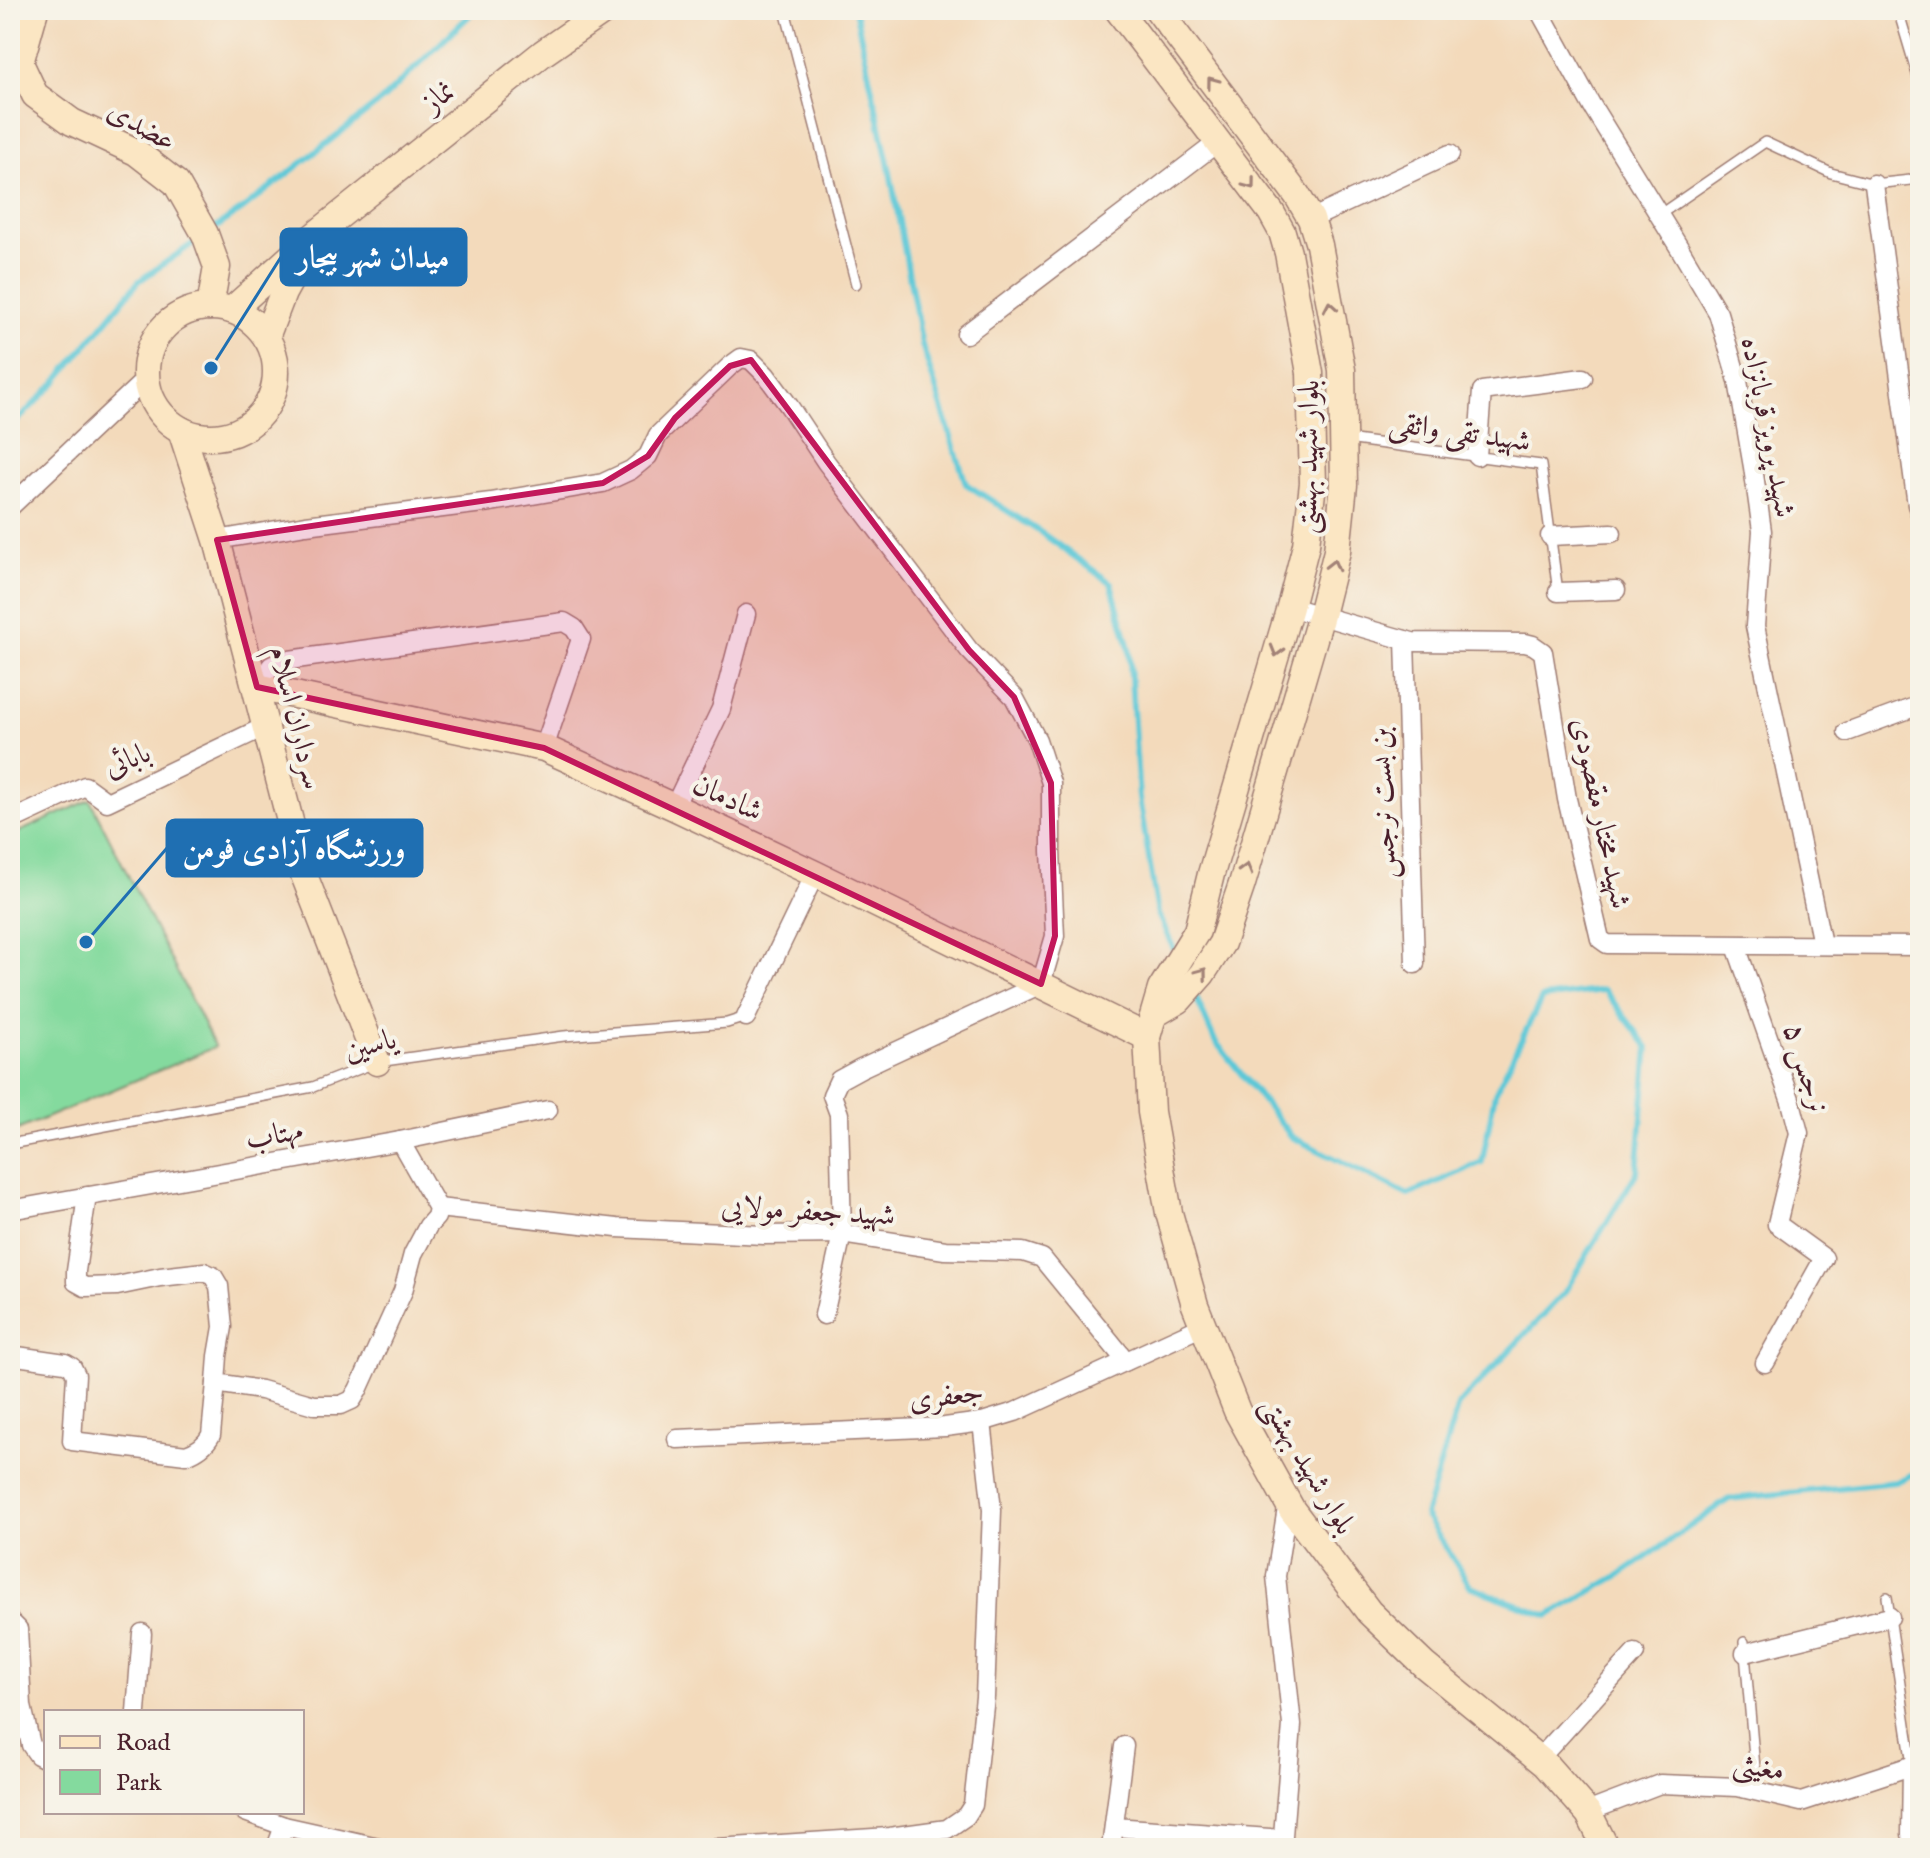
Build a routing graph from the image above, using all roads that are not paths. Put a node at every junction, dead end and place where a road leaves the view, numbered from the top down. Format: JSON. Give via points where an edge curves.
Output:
{"nodes":[{"id":1,"x":35,"y":10,"type":"edge"},
{"id":2,"x":605,"y":10,"type":"edge"},
{"id":3,"x":785,"y":10,"type":"edge"},
{"id":4,"x":1118,"y":10,"type":"edge"},
{"id":5,"x":1539,"y":10,"type":"edge"},
{"id":6,"x":1898,"y":10,"type":"edge"},
{"id":7,"x":1160,"y":14,"type":"edge"},
{"id":8,"x":1138,"y":36,"type":"junction"},
{"id":9,"x":15,"y":62,"type":"edge"},
{"id":10,"x":1920,"y":84,"type":"edge"},
{"id":11,"x":1218,"y":142,"type":"junction"},
{"id":12,"x":1450,"y":154,"type":"dead end"},
{"id":13,"x":1920,"y":179,"type":"edge"},
{"id":14,"x":1874,"y":184,"type":"junction"},
{"id":15,"x":1659,"y":215,"type":"junction"},
{"id":16,"x":1311,"y":219,"type":"junction"},
{"id":17,"x":314,"y":236,"type":"junction"},
{"id":18,"x":856,"y":284,"type":"dead end"},
{"id":19,"x":221,"y":308,"type":"junction"},
{"id":20,"x":966,"y":334,"type":"dead end"},
{"id":21,"x":266,"y":337,"type":"junction"},
{"id":22,"x":1583,"y":378,"type":"dead end"},
{"id":23,"x":146,"y":379,"type":"junction"},
{"id":24,"x":181,"y":430,"type":"junction"},
{"id":25,"x":1343,"y":439,"type":"junction"},
{"id":26,"x":1477,"y":456,"type":"junction"},
{"id":27,"x":10,"y":507,"type":"edge"},
{"id":28,"x":1920,"y":513,"type":"edge"},
{"id":29,"x":1612,"y":533,"type":"dead end"},
{"id":30,"x":1550,"y":536,"type":"junction"},
{"id":31,"x":217,"y":540,"type":"junction"},
{"id":32,"x":1616,"y":590,"type":"dead end"},
{"id":33,"x":1558,"y":592,"type":"joint"},
{"id":34,"x":1290,"y":607,"type":"junction"},
{"id":35,"x":746,"y":614,"type":"dead end"},
{"id":36,"x":1321,"y":615,"type":"junction"},
{"id":37,"x":1405,"y":640,"type":"junction"},
{"id":38,"x":257,"y":687,"type":"junction"},
{"id":39,"x":1920,"y":705,"type":"edge"},
{"id":40,"x":266,"y":726,"type":"junction"},
{"id":41,"x":1847,"y":732,"type":"dead end"},
{"id":42,"x":544,"y":748,"type":"junction"},
{"id":43,"x":674,"y":807,"type":"junction"},
{"id":44,"x":10,"y":821,"type":"edge"},
{"id":45,"x":815,"y":874,"type":"junction"},
{"id":46,"x":1822,"y":944,"type":"junction"},
{"id":47,"x":1736,"y":946,"type":"junction"},
{"id":48,"x":1920,"y":946,"type":"edge"},
{"id":49,"x":1415,"y":964,"type":"dead end"},
{"id":50,"x":1041,"y":984,"type":"junction"},
{"id":51,"x":1160,"y":1010,"type":"junction"},
{"id":52,"x":746,"y":1017,"type":"joint"},
{"id":53,"x":377,"y":1062,"type":"junction"},
{"id":54,"x":548,"y":1110,"type":"dead end"},
{"id":55,"x":400,"y":1141,"type":"junction"},
{"id":56,"x":10,"y":1144,"type":"edge"},
{"id":57,"x":87,"y":1196,"type":"junction"},
{"id":58,"x":438,"y":1208,"type":"junction"},
{"id":59,"x":10,"y":1210,"type":"edge"},
{"id":60,"x":842,"y":1234,"type":"junction"},
{"id":61,"x":824,"y":1315,"type":"dead end"},
{"id":62,"x":1203,"y":1326,"type":"junction"},
{"id":63,"x":10,"y":1355,"type":"edge"},
{"id":64,"x":1126,"y":1361,"type":"junction"},
{"id":65,"x":1765,"y":1363,"type":"dead end"},
{"id":66,"x":216,"y":1383,"type":"junction"},
{"id":67,"x":982,"y":1422,"type":"junction"},
{"id":68,"x":677,"y":1439,"type":"dead end"},
{"id":69,"x":1288,"y":1502,"type":"junction"},
{"id":70,"x":1887,"y":1597,"type":"dead end"},
{"id":71,"x":1890,"y":1617,"type":"junction"},
{"id":72,"x":10,"y":1621,"type":"edge"},
{"id":73,"x":142,"y":1633,"type":"dead end"},
{"id":74,"x":1745,"y":1647,"type":"joint"},
{"id":75,"x":1635,"y":1653,"type":"dead end"},
{"id":76,"x":136,"y":1710,"type":"edge"},
{"id":77,"x":1124,"y":1746,"type":"dead end"},
{"id":78,"x":44,"y":1758,"type":"edge"},
{"id":79,"x":1539,"y":1759,"type":"junction"},
{"id":80,"x":1916,"y":1764,"type":"edge"},
{"id":81,"x":1757,"y":1791,"type":"junction"},
{"id":82,"x":1587,"y":1812,"type":"junction"},
{"id":83,"x":251,"y":1814,"type":"edge"},
{"id":84,"x":284,"y":1826,"type":"junction"},
{"id":85,"x":1114,"y":1827,"type":"junction"},
{"id":86,"x":1920,"y":1837,"type":"edge"},
{"id":87,"x":1282,"y":1844,"type":"edge"},
{"id":88,"x":746,"y":1847,"type":"edge"},
{"id":89,"x":276,"y":1848,"type":"edge"},
{"id":90,"x":383,"y":1848,"type":"edge"},
{"id":91,"x":717,"y":1848,"type":"edge"},
{"id":92,"x":1111,"y":1848,"type":"edge"},
{"id":93,"x":1606,"y":1848,"type":"edge"}],
"edges":[{"from":1,"to":9,"type":"main road"},
{"from":2,"to":17,"type":"main road","name":"نماز","via":[[543,53]]},
{"from":3,"to":18,"type":"lane"},
{"from":4,"to":8,"type":"main road","name":"بلوار شهید بهشتی"},
{"from":5,"to":15,"type":"street","name":"شهید پرویز قربانزاده"},
{"from":6,"to":10,"type":"lane"},
{"from":7,"to":8,"type":"main road"},
{"from":16,"to":7,"type":"main road","name":"بلوار شهید بهشتی","one_way":true},
{"from":8,"to":11,"type":"main road","name":"بلوار شهید بهشتی"},
{"from":9,"to":19,"type":"main road","name":"عضدی","via":[[35,95],[72,122],[136,152],[176,183],[217,267]]},
{"from":11,"to":20,"type":"street"},
{"from":11,"to":34,"type":"main road","name":"بلوار شهید بهشتی","one_way":true,"via":[[1282,232],[1310,373],[1313,483],[1306,545]]},
{"from":12,"to":16,"type":"street"},
{"from":13,"to":14,"type":"lane"},
{"from":14,"to":15,"type":"lane","via":[[1831,173],[1765,142]]},
{"from":14,"to":28,"type":"street"},
{"from":15,"to":46,"type":"street","name":"شهید پرویز قربانزاده","via":[[1718,313],[1738,381],[1762,531],[1755,626]]},
{"from":25,"to":16,"type":"main road","name":"بلوار شهید بهشتی","one_way":true,"via":[[1342,370]]},
{"from":17,"to":19,"type":"main road","name":"نماز"},
{"from":17,"to":21,"type":"main road"},
{"from":19,"to":21,"type":"main road","via":[[251,321]]},
{"from":19,"to":23,"type":"main road","via":[[189,310],[171,322],[156,337]]},
{"from":21,"to":24,"type":"main road","via":[[275,357],[276,378],[259,417],[222,436]]},
{"from":22,"to":26,"type":"street","via":[[1482,391]]},
{"from":23,"to":24,"type":"main road","via":[[164,417]]},
{"from":23,"to":27,"type":"street"},
{"from":24,"to":31,"type":"main road","name":"سرداران اسلام"},
{"from":25,"to":26,"type":"lane","name":"شهید تقی واثقی"},
{"from":36,"to":25,"type":"main road","name":"بلوار شهید بهشتی","one_way":true,"via":[[1337,551]]},
{"from":26,"to":30,"type":"lane","name":"شهید تقی واثقی","via":[[1541,465]]},
{"from":29,"to":30,"type":"street"},
{"from":30,"to":33,"type":"lane","name":"شهید تقی واثقی"},
{"from":31,"to":38,"type":"main road","name":"سرداران اسلام"},
{"from":31,"to":50,"type":"street","via":[[603,483],[648,456],[658,435],[730,366],[741,358],[751,360],[969,650],[1014,697],[1037,740],[1051,783],[1055,936]]},
{"from":32,"to":33,"type":"street"},
{"from":34,"to":36,"type":"street","name":"شهید مختار مقصودی"},
{"from":34,"to":51,"type":"main road","name":"بلوار شهید بهشتی","one_way":true,"via":[[1197,931]]},
{"from":35,"to":43,"type":"street","via":[[721,709]]},
{"from":36,"to":37,"type":"street","name":"شهید مختار مقصودی"},
{"from":51,"to":36,"type":"main road","name":"بلوار شهید بهشتی","one_way":true,"via":[[1202,974],[1222,943]]},
{"from":37,"to":47,"type":"street","name":"شهید مختار مقصودی","via":[[1525,643],[1543,652],[1567,799],[1600,939],[1607,944]]},
{"from":37,"to":49,"type":"street","name":"بن بست نرجس"},
{"from":38,"to":40,"type":"main road","name":"سرداران اسلام"},
{"from":38,"to":42,"type":"main road","name":"شادمان"},
{"from":38,"to":42,"type":"street","via":[[271,666],[282,661],[564,622],[581,639]]},
{"from":39,"to":41,"type":"street"},
{"from":40,"to":44,"type":"street","name":"بابائی","via":[[107,802],[85,786]]},
{"from":40,"to":53,"type":"main road","name":"سرداران اسلام","via":[[304,875]]},
{"from":42,"to":43,"type":"main road","name":"شادمان"},
{"from":43,"to":45,"type":"main road","name":"شادمان"},
{"from":45,"to":50,"type":"main road","name":"شادمان"},
{"from":45,"to":52,"type":"street"},
{"from":46,"to":47,"type":"street","name":"شهید مختار مقصودی"},
{"from":46,"to":48,"type":"street","name":"شهید مختار مقصودی"},
{"from":47,"to":65,"type":"street","name":"نرجس ۵","via":[[1799,1133],[1777,1224],[1824,1258]]},
{"from":50,"to":51,"type":"main road","name":"شادمان"},
{"from":50,"to":60,"type":"street","via":[[839,1080],[832,1095],[839,1114]]},
{"from":51,"to":62,"type":"main road","name":"بلوار شهید بهشتی","via":[[1151,1112],[1169,1213]]},
{"from":52,"to":53,"type":"lane","name":"یاسین"},
{"from":53,"to":56,"type":"lane","name":"یاسین","via":[[313,1087]]},
{"from":54,"to":55,"type":"street","name":"مهتاب"},
{"from":55,"to":57,"type":"street","name":"مهتاب"},
{"from":55,"to":58,"type":"street"},
{"from":57,"to":59,"type":"street","name":"مهتاب"},
{"from":57,"to":66,"type":"street","via":[[76,1282],[85,1287],[117,1286],[175,1275],[213,1276],[223,1327]]},
{"from":58,"to":60,"type":"street","name":"شهید جعفر مولایی","via":[[617,1228]]},
{"from":58,"to":66,"type":"street","via":[[413,1254],[403,1291],[352,1400],[314,1405]]},
{"from":60,"to":61,"type":"street"},
{"from":60,"to":64,"type":"street","name":"شهید جعفر مولایی","via":[[1042,1258]]},
{"from":62,"to":64,"type":"street","name":"جعفری"},
{"from":62,"to":69,"type":"main road","name":"بلوار شهید بهشتی","via":[[1237,1411]]},
{"from":63,"to":66,"type":"street","via":[[72,1367],[72,1441],[186,1455],[197,1451],[211,1435]]},
{"from":64,"to":67,"type":"street","name":"جعفری"},
{"from":67,"to":68,"type":"street","name":"جعفری"},
{"from":67,"to":88,"type":"street","via":[[992,1510],[985,1697],[973,1805],[947,1829]]},
{"from":69,"to":79,"type":"main road","name":"بلوار شهید بهشتی","via":[[1369,1612],[1424,1665]]},
{"from":69,"to":87,"type":"street","via":[[1276,1576],[1292,1725]]},
{"from":70,"to":71,"type":"lane"},
{"from":71,"to":74,"type":"street"},
{"from":71,"to":80,"type":"lane"},
{"from":72,"to":78,"type":"street","via":[[18,1629],[22,1706],[31,1745]]},
{"from":73,"to":76,"type":"street"},
{"from":74,"to":81,"type":"lane"},
{"from":75,"to":79,"type":"street"},
{"from":77,"to":85,"type":"street"},
{"from":79,"to":82,"type":"main road","name":"بلوار شهید بهشتی"},
{"from":80,"to":81,"type":"street","name":"مغیثی","via":[[1801,1802]]},
{"from":80,"to":86,"type":"street","via":[[1911,1834]]},
{"from":81,"to":82,"type":"street","name":"مغیثی","via":[[1660,1784]]},
{"from":82,"to":93,"type":"main road","name":"بلوار شهید بهشتی"},
{"from":83,"to":84,"type":"street"},
{"from":84,"to":89,"type":"street"},
{"from":84,"to":90,"type":"street"},
{"from":85,"to":87,"type":"street"},
{"from":85,"to":92,"type":"street"},
{"from":88,"to":91,"type":"street"}]}
